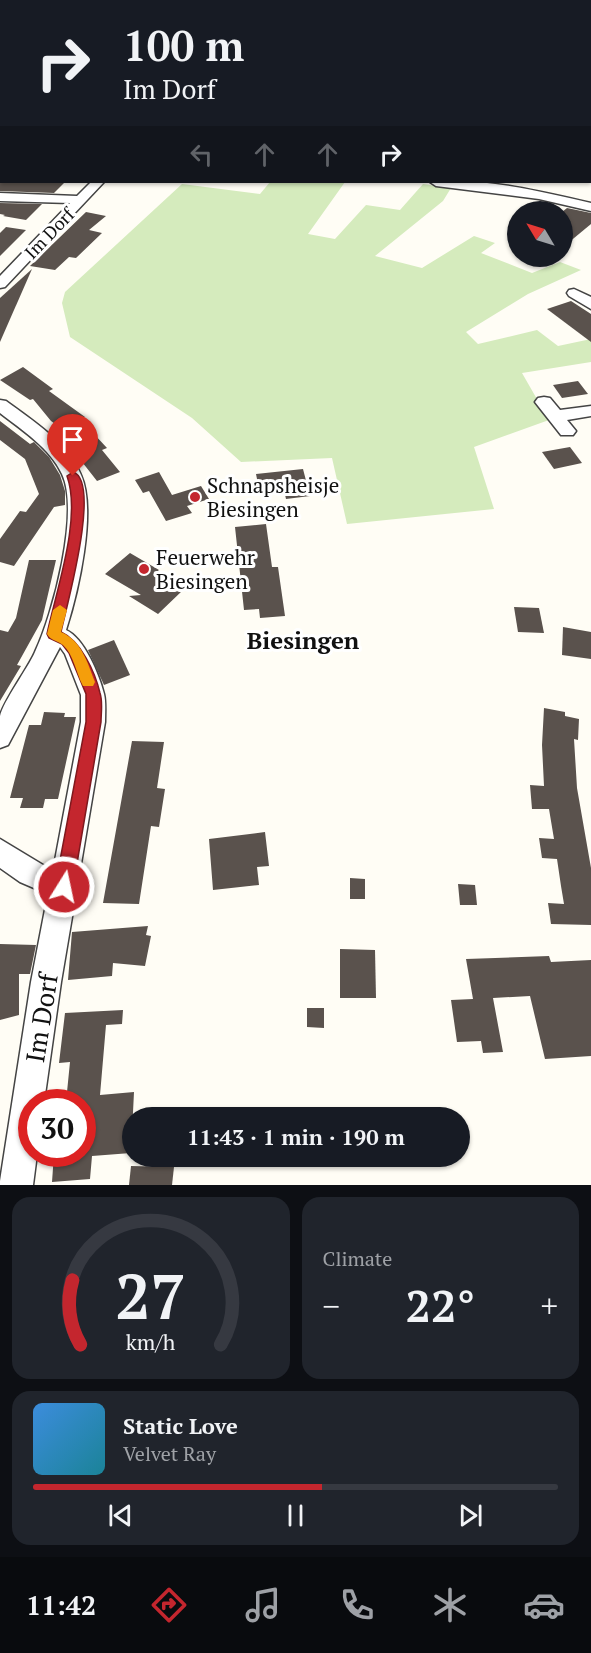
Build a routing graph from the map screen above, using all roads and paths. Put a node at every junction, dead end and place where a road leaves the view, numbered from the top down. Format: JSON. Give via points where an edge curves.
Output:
{"nodes":[{"id":1,"x":97,"y":183,"type":"edge"},
{"id":2,"x":444,"y":183,"type":"edge"},
{"id":3,"x":0,"y":197,"type":"edge"},
{"id":4,"x":80,"y":200,"type":"junction"},
{"id":5,"x":591,"y":207,"type":"edge"},
{"id":6,"x":0,"y":284,"type":"edge"},
{"id":7,"x":574,"y":293,"type":"dead end"},
{"id":8,"x":591,"y":304,"type":"edge"},
{"id":9,"x":544,"y":402,"type":"dead end"},
{"id":10,"x":0,"y":405,"type":"edge"},
{"id":11,"x":591,"y":411,"type":"edge"},
{"id":12,"x":556,"y":416,"type":"junction"},
{"id":13,"x":567,"y":431,"type":"dead end"},
{"id":14,"x":54,"y":634,"type":"junction"},
{"id":15,"x":0,"y":738,"type":"edge"},
{"id":16,"x":0,"y":851,"type":"edge"},
{"id":17,"x":64,"y":887,"type":"junction"},
{"id":18,"x":16,"y":1185,"type":"edge"}],
"edges":[{"from":1,"to":4,"type":"street","name":"Im Dorf"},
{"from":2,"to":5,"type":"street","via":[[539,195]]},
{"from":3,"to":4,"type":"street"},
{"from":4,"to":6,"type":"street","name":"Im Dorf"},
{"from":7,"to":8,"type":"street"},
{"from":9,"to":12,"type":"street"},
{"from":10,"to":14,"type":"street","via":[[54,451],[66,464],[78,489],[75,539]]},
{"from":11,"to":12,"type":"street"},
{"from":12,"to":13,"type":"street"},
{"from":14,"to":15,"type":"street"},
{"from":14,"to":17,"type":"street","name":"Im Dorf","via":[[67,640],[75,651],[93,694],[93,722]]},
{"from":16,"to":17,"type":"street","via":[[22,871]]},
{"from":17,"to":18,"type":"street","name":"Im Dorf"}]}
